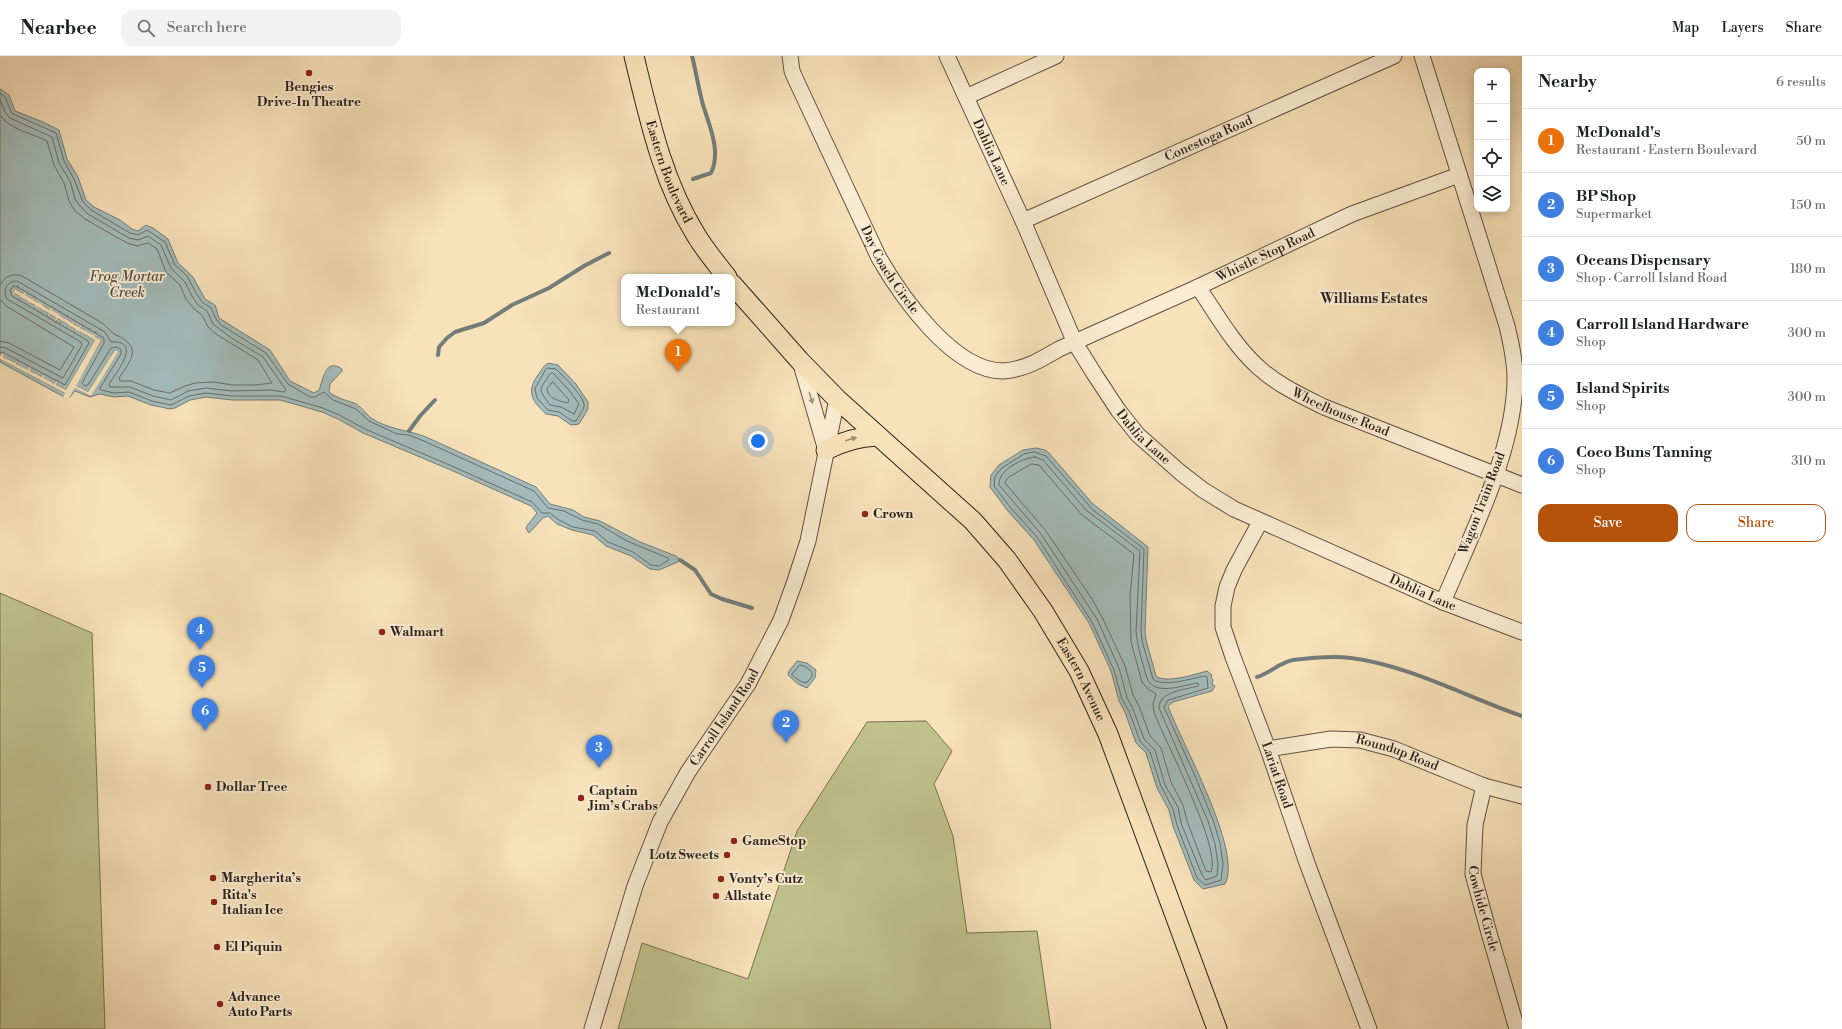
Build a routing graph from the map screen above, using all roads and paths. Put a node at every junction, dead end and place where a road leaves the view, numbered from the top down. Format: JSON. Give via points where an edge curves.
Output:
{"nodes":[{"id":1,"x":634,"y":56,"type":"edge"},
{"id":2,"x":790,"y":56,"type":"edge"},
{"id":3,"x":947,"y":56,"type":"edge"},
{"id":4,"x":1056,"y":56,"type":"edge"},
{"id":5,"x":1394,"y":56,"type":"edge"},
{"id":6,"x":1422,"y":56,"type":"edge"},
{"id":7,"x":966,"y":98,"type":"junction"},
{"id":8,"x":1459,"y":175,"type":"junction"},
{"id":9,"x":1023,"y":222,"type":"junction"},
{"id":10,"x":725,"y":274,"type":"edge"},
{"id":11,"x":735,"y":287,"type":"edge"},
{"id":12,"x":1198,"y":287,"type":"junction"},
{"id":13,"x":1075,"y":343,"type":"junction"},
{"id":14,"x":800,"y":361,"type":"junction"},
{"id":15,"x":837,"y":400,"type":"junction"},
{"id":16,"x":877,"y":436,"type":"junction"},
{"id":17,"x":826,"y":450,"type":"junction"},
{"id":18,"x":1495,"y":475,"type":"junction"},
{"id":19,"x":1522,"y":485,"type":"edge"},
{"id":20,"x":1260,"y":522,"type":"junction"},
{"id":21,"x":1443,"y":602,"type":"junction"},
{"id":22,"x":1522,"y":632,"type":"edge"},
{"id":23,"x":1268,"y":749,"type":"junction"},
{"id":24,"x":1484,"y":786,"type":"junction"},
{"id":25,"x":1522,"y":796,"type":"edge"},
{"id":26,"x":592,"y":1029,"type":"edge"},
{"id":27,"x":1217,"y":1029,"type":"edge"},
{"id":28,"x":1369,"y":1029,"type":"edge"},
{"id":29,"x":1517,"y":1029,"type":"edge"}],
"edges":[{"from":1,"to":10,"type":"main road","name":"Eastern Boulevard","via":[[653,135],[674,191],[695,235]]},
{"from":2,"to":13,"type":"street","name":"Day Coach Circle","via":[[795,78],[879,258],[900,293],[925,324],[965,357],[990,370],[1021,368]]},
{"from":3,"to":7,"type":"street","name":"Dahlia Lane"},
{"from":4,"to":7,"type":"street"},
{"from":5,"to":9,"type":"street","name":"Conestoga Road"},
{"from":6,"to":8,"type":"street","name":"Wagon Train Road"},
{"from":7,"to":9,"type":"street","name":"Dahlia Lane"},
{"from":8,"to":12,"type":"street","name":"Whistle Stop Road","via":[[1352,214]]},
{"from":8,"to":18,"type":"street","name":"Wagon Train Road","via":[[1505,320],[1514,361],[1511,421]]},
{"from":9,"to":13,"type":"street","name":"Dahlia Lane"},
{"from":11,"to":14,"type":"main road"},
{"from":12,"to":13,"type":"street","name":"Whistle Stop Road"},
{"from":12,"to":18,"type":"street","name":"Wheelhouse Road","via":[[1237,343],[1256,365],[1293,392],[1324,407]]},
{"from":13,"to":20,"type":"street","name":"Dahlia Lane","via":[[1118,410],[1138,435],[1203,490],[1234,510]]},
{"from":14,"to":15,"type":"main road"},
{"from":14,"to":17,"type":"street","one_way":true},
{"from":15,"to":16,"type":"main road","name":"Eastern Avenue"},
{"from":15,"to":17,"type":"street","name":"Carroll Island Road"},
{"from":17,"to":16,"type":"main road","one_way":true,"via":[[859,437]]},
{"from":16,"to":27,"type":"main road","name":"Eastern Avenue","via":[[936,487],[992,542],[1063,643],[1094,701],[1120,763]]},
{"from":17,"to":26,"type":"street","name":"Carroll Island Road","via":[[808,541],[781,620],[748,684],[688,772],[660,822],[641,866]]},
{"from":18,"to":19,"type":"street","name":"Wheelhouse Road"},
{"from":18,"to":21,"type":"street","name":"Wagon Train Road"},
{"from":20,"to":21,"type":"street","name":"Dahlia Lane"},
{"from":20,"to":23,"type":"street","name":"Lariat Road","via":[[1230,580],[1224,597],[1223,622],[1232,657]]},
{"from":21,"to":22,"type":"street","name":"Dahlia Lane"},
{"from":23,"to":24,"type":"street","name":"Roundup Road","via":[[1331,739],[1360,740],[1394,749]]},
{"from":23,"to":28,"type":"street","name":"Lariat Road"},
{"from":24,"to":25,"type":"street","name":"Roundup Road"},
{"from":24,"to":29,"type":"street","name":"Cowhide Circle","via":[[1475,825],[1473,874]]}]}
